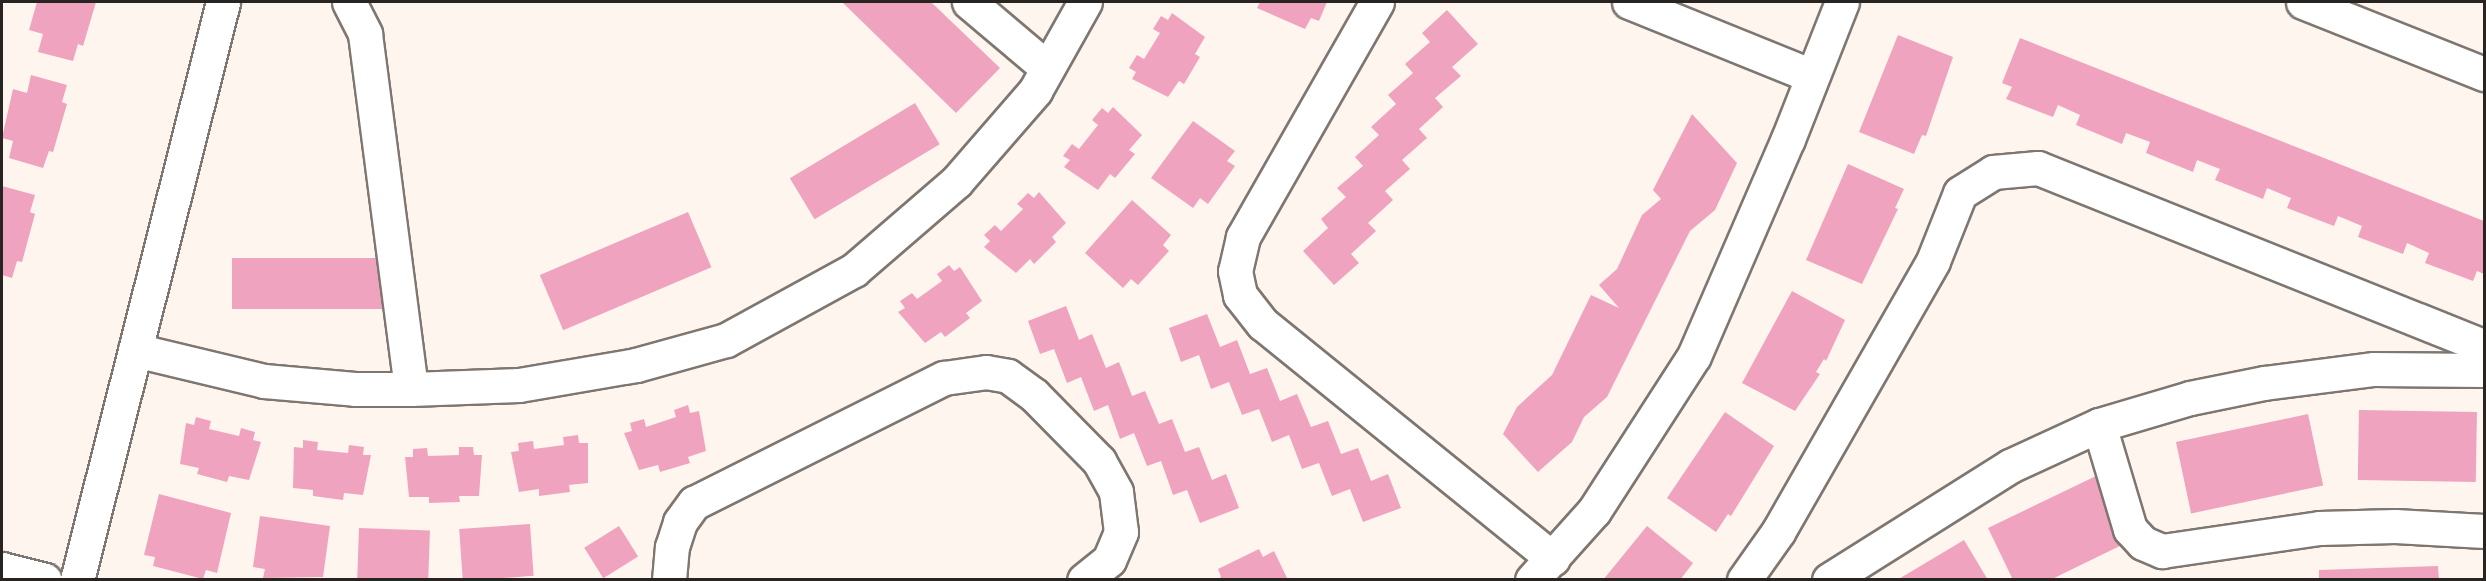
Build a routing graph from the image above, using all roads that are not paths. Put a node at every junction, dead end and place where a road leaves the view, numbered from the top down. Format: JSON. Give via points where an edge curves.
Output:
{"nodes":[{"id":1,"x":223,"y":2,"type":"edge"},
{"id":2,"x":349,"y":2,"type":"edge"},
{"id":3,"x":969,"y":2,"type":"edge"},
{"id":4,"x":1085,"y":2,"type":"edge"},
{"id":5,"x":1377,"y":2,"type":"edge"},
{"id":6,"x":1629,"y":2,"type":"edge"},
{"id":7,"x":1842,"y":2,"type":"edge"},
{"id":8,"x":2303,"y":2,"type":"edge"},
{"id":9,"x":1047,"y":68,"type":"junction"},
{"id":10,"x":2484,"y":74,"type":"edge"},
{"id":11,"x":1812,"y":76,"type":"junction"},
{"id":12,"x":2484,"y":346,"type":"edge"},
{"id":13,"x":135,"y":350,"type":"junction"},
{"id":14,"x":2484,"y":370,"type":"edge"},
{"id":15,"x":411,"y":389,"type":"junction"},
{"id":16,"x":2099,"y":425,"type":"junction"},
{"id":17,"x":2484,"y":531,"type":"edge"},
{"id":18,"x":2,"y":569,"type":"edge"},
{"id":19,"x":1543,"y":569,"type":"edge"},
{"id":20,"x":45,"y":579,"type":"edge"},
{"id":21,"x":77,"y":579,"type":"edge"},
{"id":22,"x":669,"y":579,"type":"edge"},
{"id":23,"x":1084,"y":579,"type":"edge"},
{"id":24,"x":1744,"y":579,"type":"edge"},
{"id":25,"x":1829,"y":579,"type":"edge"}],
"edges":[{"from":1,"to":13,"type":"street"},
{"from":2,"to":15,"type":"street","via":[[365,34]]},
{"from":3,"to":9,"type":"street"},
{"from":4,"to":9,"type":"street"},
{"from":5,"to":19,"type":"street","via":[[1243,237],[1235,271],[1240,295],[1263,324]]},
{"from":6,"to":11,"type":"street"},
{"from":7,"to":11,"type":"street"},
{"from":8,"to":10,"type":"street"},
{"from":9,"to":15,"type":"street","via":[[1035,91],[956,182],[854,270],[726,340],[636,365],[519,385]]},
{"from":11,"to":19,"type":"street","via":[[1694,356],[1594,511]]},
{"from":12,"to":24,"type":"street","via":[[2038,168],[1993,172],[1960,193],[1933,261],[1778,532]]},
{"from":13,"to":15,"type":"street","via":[[264,381],[355,389]]},
{"from":13,"to":21,"type":"street"},
{"from":14,"to":16,"type":"street","via":[[2374,369],[2264,384],[2190,398]]},
{"from":16,"to":17,"type":"street","via":[[2130,529],[2143,543],[2162,551],[2319,528],[2395,526]]},
{"from":16,"to":25,"type":"street","via":[[2010,466]]},
{"from":18,"to":20,"type":"street"},
{"from":22,"to":23,"type":"street","via":[[672,547],[680,522],[694,503],[944,378],[986,372],[1008,376],[1034,395],[1099,460],[1116,492],[1122,532],[1109,560]]}]}
